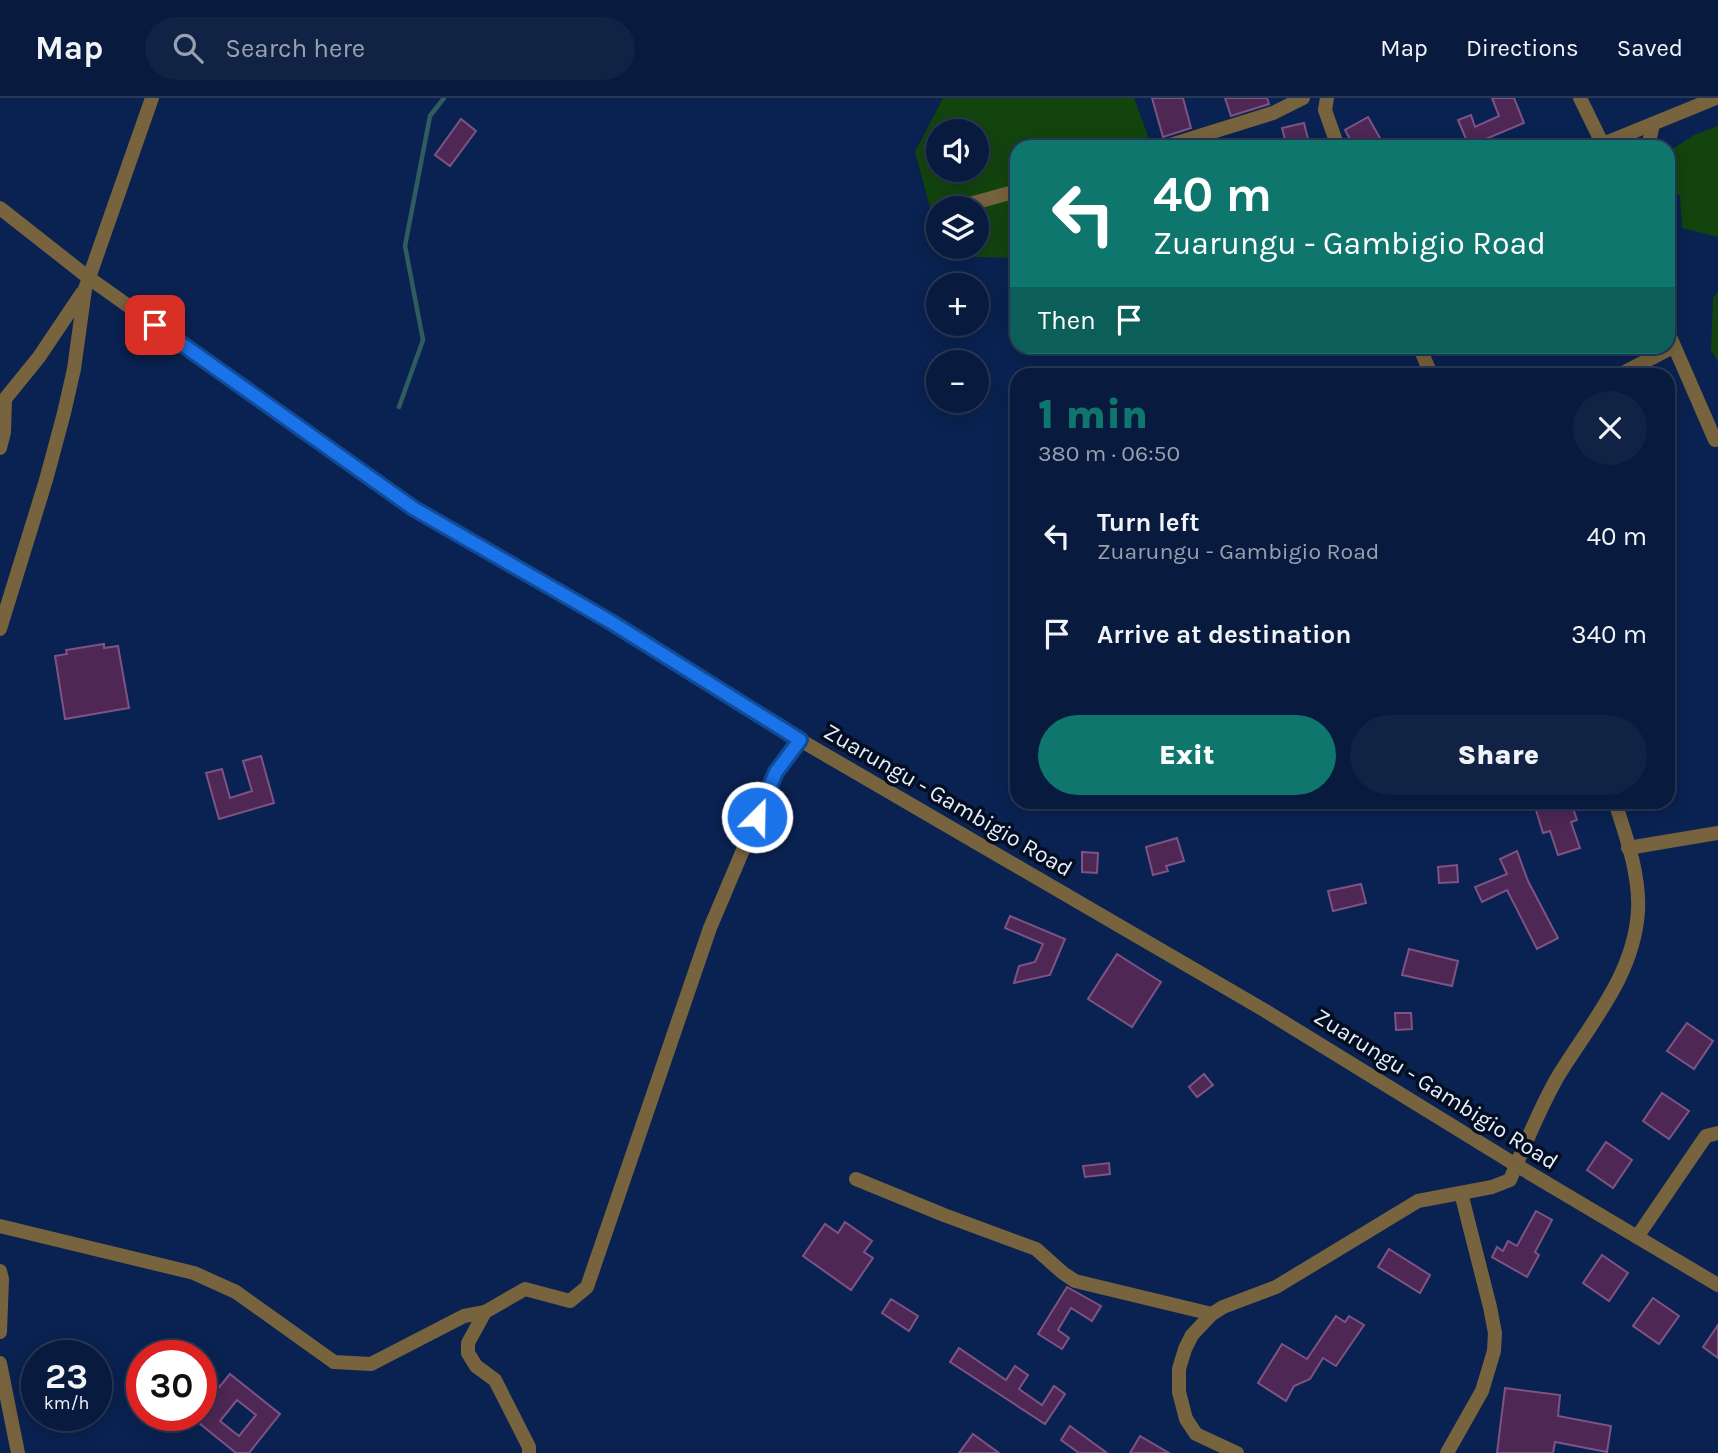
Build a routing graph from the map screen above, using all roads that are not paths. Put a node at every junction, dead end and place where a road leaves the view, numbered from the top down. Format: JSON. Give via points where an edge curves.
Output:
{"nodes":[{"id":1,"x":152,"y":98,"type":"edge"},
{"id":2,"x":1303,"y":98,"type":"edge"},
{"id":3,"x":1327,"y":98,"type":"edge"},
{"id":4,"x":1580,"y":98,"type":"edge"},
{"id":5,"x":1716,"y":98,"type":"edge"},
{"id":6,"x":1653,"y":124,"type":"junction"},
{"id":7,"x":1186,"y":140,"type":"edge"},
{"id":8,"x":1336,"y":140,"type":"edge"},
{"id":9,"x":1601,"y":140,"type":"edge"},
{"id":10,"x":1615,"y":140,"type":"edge"},
{"id":11,"x":1650,"y":140,"type":"edge"},
{"id":12,"x":1010,"y":193,"type":"edge"},
{"id":13,"x":989,"y":199,"type":"edge"},
{"id":14,"x":0,"y":208,"type":"edge"},
{"id":15,"x":87,"y":284,"type":"junction"},
{"id":16,"x":1675,"y":351,"type":"edge"},
{"id":17,"x":1660,"y":354,"type":"edge"},
{"id":18,"x":1633,"y":368,"type":"edge"},
{"id":19,"x":1715,"y":440,"type":"dead end"},
{"id":20,"x":0,"y":448,"type":"edge"},
{"id":21,"x":0,"y":629,"type":"edge"},
{"id":22,"x":800,"y":740,"type":"junction"},
{"id":23,"x":1617,"y":809,"type":"edge"},
{"id":24,"x":1718,"y":833,"type":"edge"},
{"id":25,"x":1628,"y":848,"type":"junction"},
{"id":26,"x":1718,"y":1133,"type":"edge"},
{"id":27,"x":1516,"y":1165,"type":"junction"},
{"id":28,"x":856,"y":1179,"type":"dead end"},
{"id":29,"x":1461,"y":1193,"type":"junction"},
{"id":30,"x":0,"y":1226,"type":"edge"},
{"id":31,"x":1637,"y":1237,"type":"junction"},
{"id":32,"x":0,"y":1271,"type":"edge"},
{"id":33,"x":1717,"y":1281,"type":"edge"},
{"id":34,"x":485,"y":1312,"type":"junction"},
{"id":35,"x":1212,"y":1314,"type":"junction"},
{"id":36,"x":0,"y":1332,"type":"edge"},
{"id":37,"x":0,"y":1363,"type":"edge"},
{"id":38,"x":18,"y":1453,"type":"edge"},
{"id":39,"x":529,"y":1453,"type":"edge"},
{"id":40,"x":1237,"y":1453,"type":"edge"},
{"id":41,"x":1447,"y":1453,"type":"edge"}],
"edges":[{"from":1,"to":15,"type":"street"},
{"from":2,"to":7,"type":"street","via":[[1273,113]]},
{"from":3,"to":8,"type":"street","via":[[1325,110]]},
{"from":4,"to":9,"type":"street"},
{"from":5,"to":6,"type":"street"},
{"from":6,"to":10,"type":"street"},
{"from":6,"to":11,"type":"street"},
{"from":12,"to":13,"type":"street"},
{"from":14,"to":15,"type":"street","name":"Zuarungu - Gambigio Road"},
{"from":15,"to":20,"type":"street","via":[[5,399]]},
{"from":15,"to":21,"type":"street","via":[[64,413]]},
{"from":15,"to":22,"type":"street","name":"Zuarungu - Gambigio Road","via":[[413,508],[611,622]]},
{"from":16,"to":19,"type":"street"},
{"from":17,"to":18,"type":"street"},
{"from":22,"to":27,"type":"street","name":"Zuarungu - Gambigio Road","via":[[1264,1010]]},
{"from":22,"to":34,"type":"street","via":[[776,772],[710,928],[587,1287],[570,1301],[526,1289]]},
{"from":23,"to":25,"type":"street"},
{"from":24,"to":25,"type":"street"},
{"from":25,"to":27,"type":"street","via":[[1638,911],[1632,946],[1615,988],[1556,1080]]},
{"from":26,"to":31,"type":"street","via":[[1706,1136]]},
{"from":27,"to":29,"type":"street","via":[[1510,1180],[1503,1184]]},
{"from":27,"to":31,"type":"street","name":"Zuarungu - Gambigio Road"},
{"from":28,"to":35,"type":"street","via":[[1036,1250],[1075,1280]]},
{"from":29,"to":35,"type":"street","via":[[1409,1205],[1276,1287]]},
{"from":29,"to":41,"type":"street","via":[[1490,1307],[1494,1351],[1482,1391]]},
{"from":30,"to":34,"type":"street","via":[[194,1273],[236,1292],[334,1362],[371,1364],[464,1316]]},
{"from":31,"to":33,"type":"street","name":"Zuarungu - Gambigio Road"},
{"from":32,"to":36,"type":"street"},
{"from":34,"to":39,"type":"street","via":[[468,1343],[468,1353],[475,1367],[495,1380]]},
{"from":35,"to":40,"type":"street","via":[[1185,1349],[1179,1392],[1186,1419],[1196,1434]]},
{"from":37,"to":38,"type":"street"}]}
